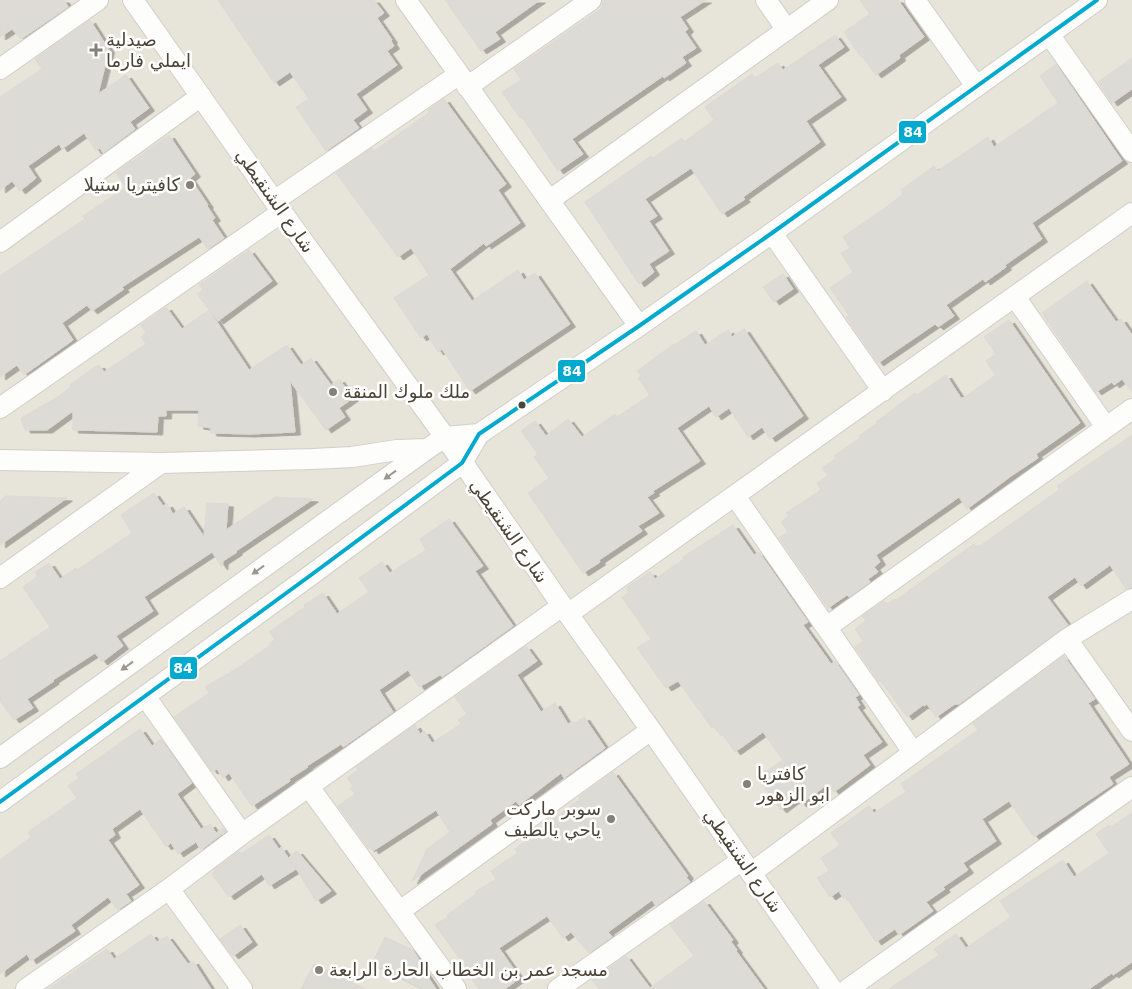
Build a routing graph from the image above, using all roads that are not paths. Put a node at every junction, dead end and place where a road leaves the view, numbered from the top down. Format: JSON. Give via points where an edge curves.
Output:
{"nodes":[{"id":1,"x":98,"y":0,"type":"edge"},
{"id":2,"x":133,"y":0,"type":"edge"},
{"id":3,"x":406,"y":0,"type":"edge"},
{"id":4,"x":591,"y":0,"type":"edge"},
{"id":5,"x":766,"y":0,"type":"edge"},
{"id":6,"x":828,"y":0,"type":"edge"},
{"id":7,"x":915,"y":0,"type":"edge"},
{"id":8,"x":1097,"y":0,"type":"edge"},
{"id":9,"x":787,"y":30,"type":"junction"},
{"id":10,"x":1049,"y":34,"type":"junction"},
{"id":11,"x":0,"y":69,"type":"edge"},
{"id":12,"x":463,"y":81,"type":"junction"},
{"id":13,"x":976,"y":86,"type":"junction"},
{"id":14,"x":200,"y":96,"type":"junction"},
{"id":15,"x":1132,"y":152,"type":"edge"},
{"id":16,"x":550,"y":200,"type":"junction"},
{"id":17,"x":278,"y":207,"type":"junction"},
{"id":18,"x":1132,"y":213,"type":"edge"},
{"id":19,"x":772,"y":233,"type":"junction"},
{"id":20,"x":0,"y":242,"type":"edge"},
{"id":21,"x":1015,"y":297,"type":"junction"},
{"id":22,"x":639,"y":326,"type":"junction"},
{"id":23,"x":883,"y":391,"type":"junction"},
{"id":24,"x":0,"y":408,"type":"edge"},
{"id":25,"x":1132,"y":409,"type":"edge"},
{"id":26,"x":1106,"y":427,"type":"junction"},
{"id":27,"x":479,"y":434,"type":"junction"},
{"id":28,"x":444,"y":437,"type":"junction"},
{"id":29,"x":427,"y":448,"type":"junction"},
{"id":30,"x":0,"y":460,"type":"edge"},
{"id":31,"x":161,"y":463,"type":"junction"},
{"id":32,"x":462,"y":463,"type":"junction"},
{"id":33,"x":735,"y":496,"type":"junction"},
{"id":34,"x":0,"y":578,"type":"edge"},
{"id":35,"x":1132,"y":599,"type":"edge"},
{"id":36,"x":565,"y":610,"type":"junction"},
{"id":37,"x":827,"y":627,"type":"junction"},
{"id":38,"x":1068,"y":639,"type":"junction"},
{"id":39,"x":145,"y":696,"type":"junction"},
{"id":40,"x":651,"y":730,"type":"junction"},
{"id":41,"x":1132,"y":731,"type":"edge"},
{"id":42,"x":913,"y":752,"type":"junction"},
{"id":43,"x":0,"y":758,"type":"edge"},
{"id":44,"x":308,"y":787,"type":"junction"},
{"id":45,"x":1132,"y":787,"type":"edge"},
{"id":46,"x":0,"y":802,"type":"edge"},
{"id":47,"x":242,"y":834,"type":"junction"},
{"id":48,"x":747,"y":867,"type":"junction"},
{"id":49,"x":169,"y":889,"type":"junction"},
{"id":50,"x":400,"y":911,"type":"junction"},
{"id":51,"x":26,"y":989,"type":"edge"},
{"id":52,"x":242,"y":989,"type":"edge"},
{"id":53,"x":456,"y":989,"type":"edge"},
{"id":54,"x":558,"y":989,"type":"edge"},
{"id":55,"x":832,"y":989,"type":"edge"},
{"id":56,"x":848,"y":989,"type":"edge"}],
"edges":[{"from":1,"to":11,"type":"street"},
{"from":2,"to":14,"type":"street","name":"شارع الشنقيطي"},
{"from":3,"to":12,"type":"street"},
{"from":4,"to":12,"type":"street"},
{"from":5,"to":9,"type":"street"},
{"from":6,"to":9,"type":"street"},
{"from":7,"to":13,"type":"street"},
{"from":8,"to":10,"type":"street"},
{"from":9,"to":16,"type":"street"},
{"from":10,"to":13,"type":"street"},
{"from":10,"to":15,"type":"street"},
{"from":12,"to":16,"type":"street"},
{"from":12,"to":17,"type":"street"},
{"from":13,"to":19,"type":"street"},
{"from":14,"to":17,"type":"street","name":"شارع الشنقيطي"},
{"from":14,"to":20,"type":"street"},
{"from":16,"to":22,"type":"street"},
{"from":17,"to":24,"type":"street"},
{"from":17,"to":28,"type":"street","name":"شارع الشنقيطي"},
{"from":18,"to":21,"type":"street"},
{"from":19,"to":22,"type":"street"},
{"from":19,"to":23,"type":"street"},
{"from":21,"to":23,"type":"street"},
{"from":21,"to":26,"type":"street"},
{"from":22,"to":27,"type":"street"},
{"from":23,"to":33,"type":"street"},
{"from":25,"to":26,"type":"street"},
{"from":26,"to":37,"type":"street"},
{"from":27,"to":28,"type":"street"},
{"from":27,"to":32,"type":"street"},
{"from":28,"to":29,"type":"street"},
{"from":28,"to":32,"type":"street","name":"شارع الشنقيطي"},
{"from":29,"to":31,"type":"street","via":[[323,458]]},
{"from":29,"to":43,"type":"street","one_way":true},
{"from":30,"to":31,"type":"street"},
{"from":31,"to":34,"type":"street"},
{"from":32,"to":36,"type":"street","name":"شارع الشنقيطي"},
{"from":32,"to":39,"type":"street"},
{"from":33,"to":36,"type":"street"},
{"from":33,"to":37,"type":"street"},
{"from":35,"to":38,"type":"street"},
{"from":36,"to":40,"type":"street","name":"شارع الشنقيطي"},
{"from":36,"to":44,"type":"street"},
{"from":37,"to":42,"type":"street"},
{"from":38,"to":41,"type":"street"},
{"from":38,"to":42,"type":"street"},
{"from":39,"to":46,"type":"street"},
{"from":39,"to":47,"type":"street"},
{"from":40,"to":48,"type":"street","name":"شارع الشنقيطي"},
{"from":40,"to":50,"type":"street"},
{"from":42,"to":48,"type":"street"},
{"from":44,"to":47,"type":"street"},
{"from":44,"to":50,"type":"street"},
{"from":45,"to":56,"type":"street"},
{"from":47,"to":49,"type":"street"},
{"from":48,"to":54,"type":"street"},
{"from":48,"to":55,"type":"street","name":"شارع الشنقيطي"},
{"from":49,"to":51,"type":"street"},
{"from":49,"to":52,"type":"street"},
{"from":50,"to":53,"type":"street"}]}
